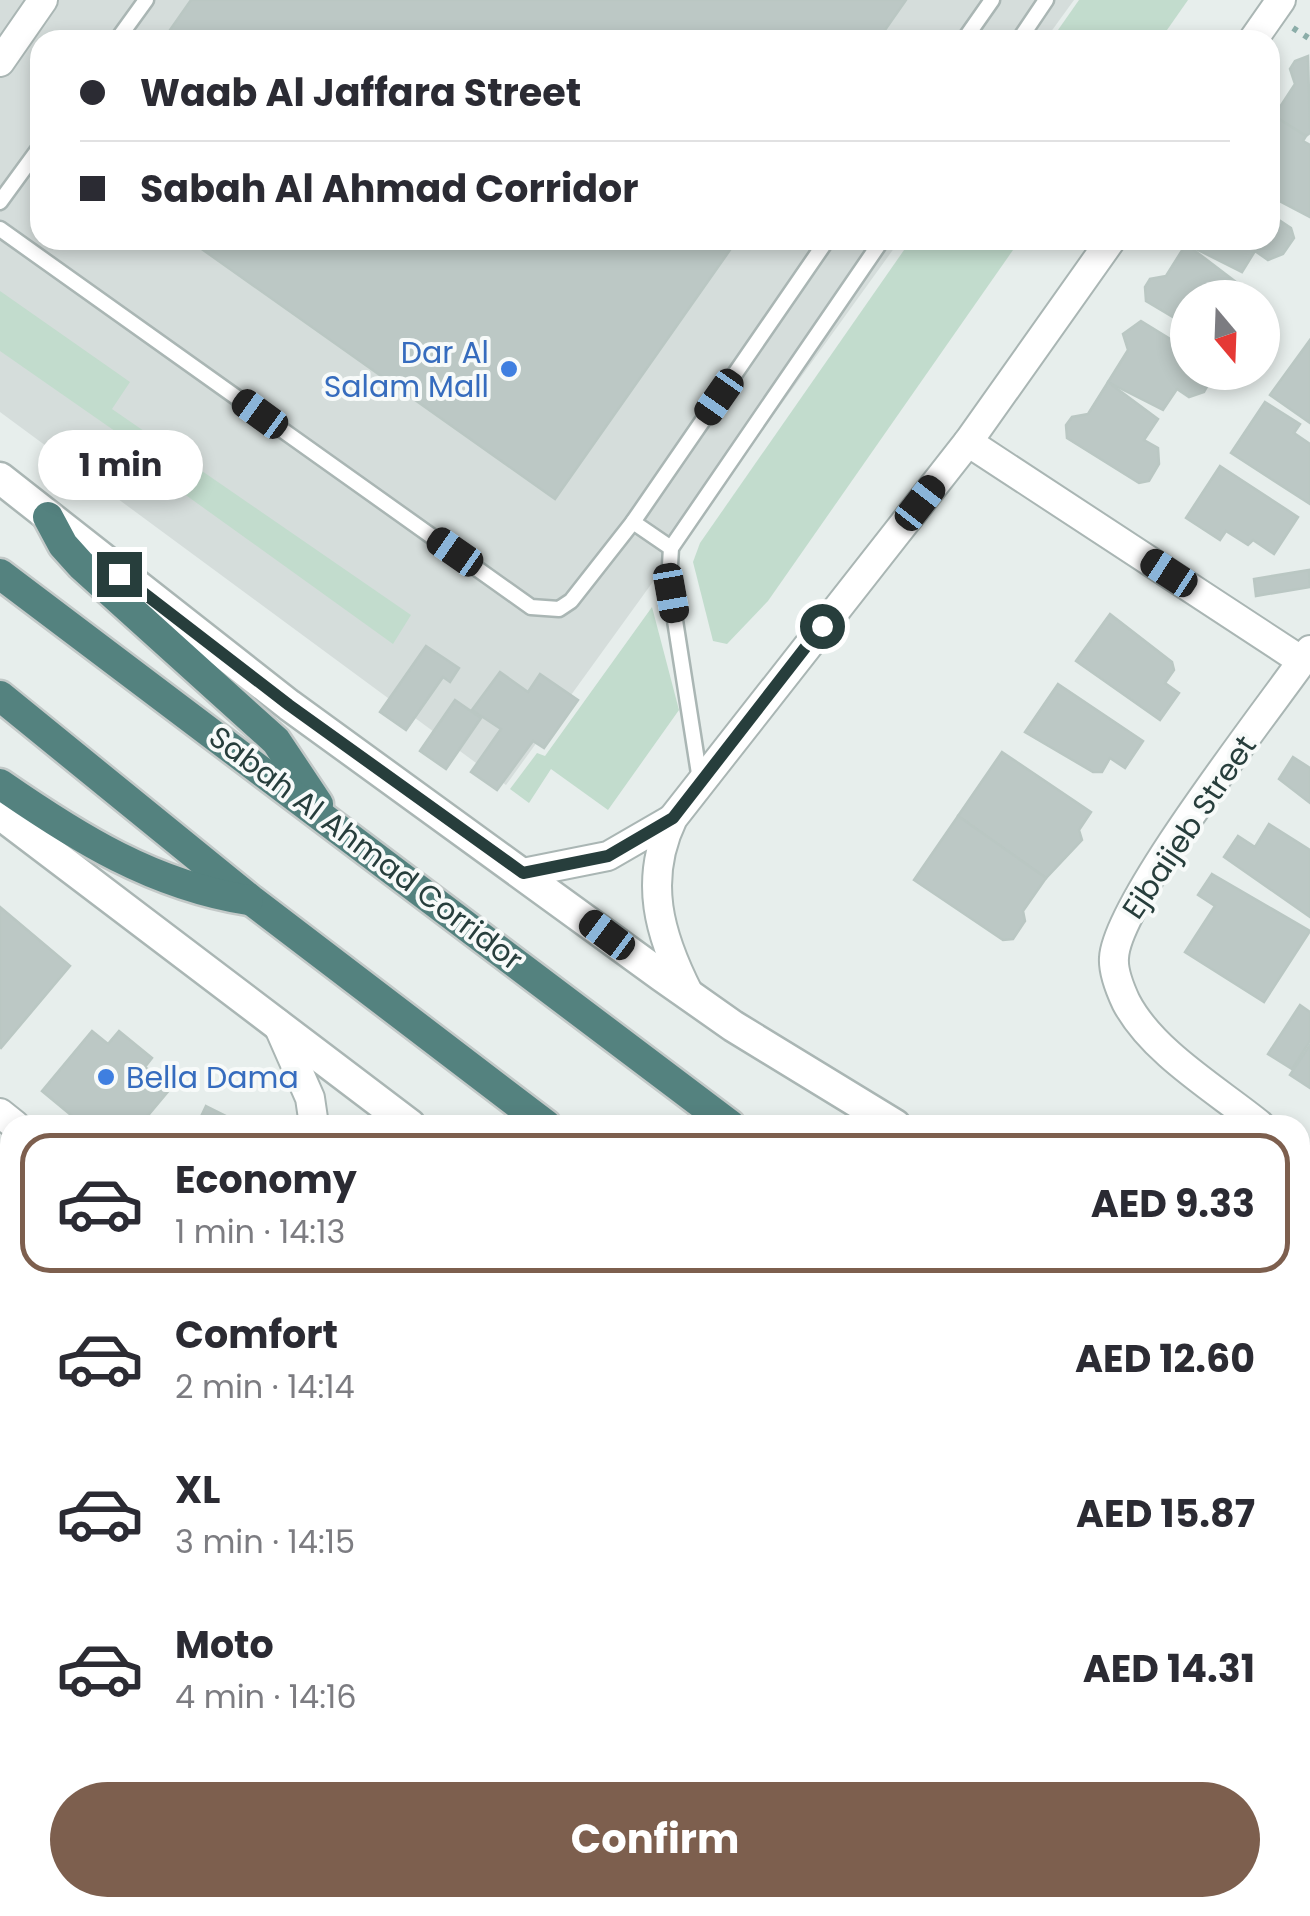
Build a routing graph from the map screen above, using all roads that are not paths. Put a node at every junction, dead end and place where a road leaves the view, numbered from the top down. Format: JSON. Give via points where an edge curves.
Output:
{"nodes":[{"id":1,"x":43,"y":0,"type":"edge"},
{"id":2,"x":146,"y":0,"type":"edge"},
{"id":3,"x":992,"y":0,"type":"edge"},
{"id":4,"x":1046,"y":0,"type":"edge"},
{"id":5,"x":1281,"y":0,"type":"edge"},
{"id":6,"x":124,"y":30,"type":"edge"},
{"id":7,"x":971,"y":30,"type":"edge"},
{"id":8,"x":1026,"y":30,"type":"edge"},
{"id":9,"x":1260,"y":30,"type":"edge"},
{"id":10,"x":0,"y":62,"type":"edge"},
{"id":11,"x":30,"y":160,"type":"edge"},
{"id":12,"x":0,"y":202,"type":"edge"},
{"id":13,"x":0,"y":230,"type":"edge"},
{"id":14,"x":820,"y":250,"type":"edge"},
{"id":15,"x":875,"y":250,"type":"edge"},
{"id":16,"x":1104,"y":250,"type":"edge"},
{"id":17,"x":968,"y":442,"type":"junction"},
{"id":18,"x":0,"y":478,"type":"edge"},
{"id":19,"x":48,"y":517,"type":"junction"},
{"id":20,"x":633,"y":522,"type":"junction"},
{"id":21,"x":671,"y":548,"type":"junction"},
{"id":22,"x":0,"y":574,"type":"edge"},
{"id":23,"x":1306,"y":656,"type":"edge"},
{"id":24,"x":0,"y":696,"type":"edge"},
{"id":25,"x":700,"y":780,"type":"junction"},
{"id":26,"x":0,"y":784,"type":"edge"},
{"id":27,"x":0,"y":814,"type":"edge"},
{"id":28,"x":324,"y":815,"type":"junction"},
{"id":29,"x":673,"y":818,"type":"junction"},
{"id":30,"x":523,"y":873,"type":"junction"},
{"id":31,"x":251,"y":900,"type":"junction"},
{"id":32,"x":689,"y":994,"type":"junction"},
{"id":33,"x":276,"y":1021,"type":"junction"},
{"id":34,"x":313,"y":1115,"type":"edge"},
{"id":35,"x":397,"y":1115,"type":"edge"},
{"id":36,"x":533,"y":1115,"type":"edge"},
{"id":37,"x":717,"y":1115,"type":"edge"},
{"id":38,"x":879,"y":1115,"type":"edge"},
{"id":39,"x":1248,"y":1115,"type":"edge"}],
"edges":[{"from":1,"to":10,"type":"street"},
{"from":2,"to":6,"type":"lane"},
{"from":3,"to":7,"type":"lane"},
{"from":4,"to":8,"type":"lane"},
{"from":5,"to":9,"type":"street"},
{"from":11,"to":12,"type":"lane"},
{"from":13,"to":20,"type":"lane","via":[[531,607],[559,608],[571,601]]},
{"from":14,"to":20,"type":"lane"},
{"from":15,"to":21,"type":"lane"},
{"from":16,"to":17,"type":"street"},
{"from":17,"to":23,"type":"street","name":"Ejbaijeb Street"},
{"from":17,"to":25,"type":"street"},
{"from":18,"to":19,"type":"street"},
{"from":19,"to":28,"type":"highway","via":[[81,565],[276,741]]},
{"from":19,"to":30,"type":"street","via":[[289,705]]},
{"from":20,"to":21,"type":"lane"},
{"from":21,"to":25,"type":"lane","via":[[669,582]]},
{"from":22,"to":28,"type":"highway","name":"Sabah Al Ahmad Corridor"},
{"from":23,"to":39,"type":"street","name":"Ejbaijeb Street","via":[[1132,905],[1114,957],[1134,1016]]},
{"from":24,"to":31,"type":"highway"},
{"from":25,"to":29,"type":"street"},
{"from":26,"to":31,"type":"highway","via":[[128,865],[187,887]]},
{"from":27,"to":33,"type":"street"},
{"from":28,"to":37,"type":"highway","name":"Sabah Al Ahmad Corridor"},
{"from":29,"to":30,"type":"street","via":[[608,856]]},
{"from":29,"to":32,"type":"street","via":[[660,846],[658,916],[665,948]]},
{"from":30,"to":32,"type":"street"},
{"from":31,"to":36,"type":"highway"},
{"from":32,"to":38,"type":"street"},
{"from":33,"to":34,"type":"street"},
{"from":33,"to":35,"type":"street"}]}
